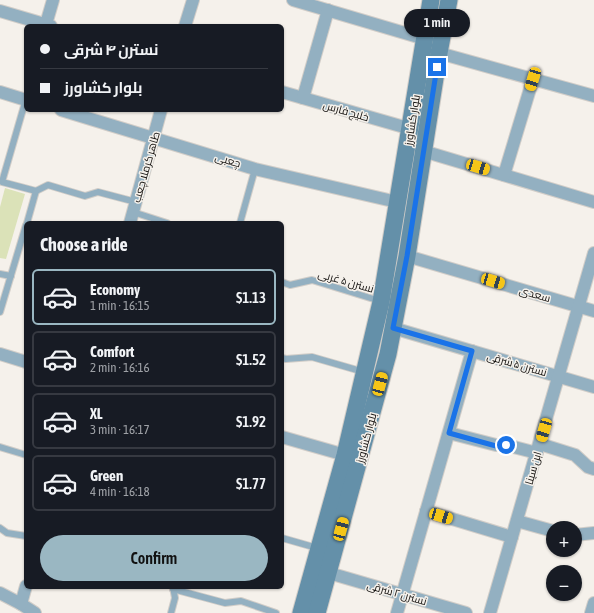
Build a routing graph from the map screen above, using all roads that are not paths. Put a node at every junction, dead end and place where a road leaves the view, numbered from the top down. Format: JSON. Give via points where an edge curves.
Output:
{"nodes":[{"id":1,"x":53,"y":0,"type":"edge"},
{"id":2,"x":193,"y":0,"type":"edge"},
{"id":3,"x":293,"y":0,"type":"edge"},
{"id":4,"x":431,"y":0,"type":"edge"},
{"id":5,"x":449,"y":0,"type":"edge"},
{"id":6,"x":328,"y":10,"type":"junction"},
{"id":7,"x":0,"y":11,"type":"edge"},
{"id":8,"x":45,"y":24,"type":"edge"},
{"id":9,"x":48,"y":24,"type":"edge"},
{"id":10,"x":186,"y":24,"type":"edge"},
{"id":11,"x":425,"y":39,"type":"junction"},
{"id":12,"x":439,"y":53,"type":"junction"},
{"id":13,"x":533,"y":79,"type":"junction"},
{"id":14,"x":0,"y":92,"type":"edge"},
{"id":15,"x":284,"y":93,"type":"edge"},
{"id":16,"x":594,"y":96,"type":"edge"},
{"id":17,"x":302,"y":98,"type":"junction"},
{"id":18,"x":24,"y":99,"type":"edge"},
{"id":19,"x":24,"y":107,"type":"edge"},
{"id":20,"x":68,"y":112,"type":"edge"},
{"id":21,"x":160,"y":112,"type":"edge"},
{"id":22,"x":411,"y":129,"type":"junction"},
{"id":23,"x":154,"y":138,"type":"junction"},
{"id":24,"x":423,"y":151,"type":"junction"},
{"id":25,"x":255,"y":169,"type":"junction"},
{"id":26,"x":504,"y":175,"type":"junction"},
{"id":27,"x":2,"y":182,"type":"junction"},
{"id":28,"x":0,"y":190,"type":"edge"},
{"id":29,"x":36,"y":190,"type":"junction"},
{"id":30,"x":397,"y":202,"type":"junction"},
{"id":31,"x":594,"y":202,"type":"edge"},
{"id":32,"x":133,"y":212,"type":"edge"},
{"id":33,"x":27,"y":221,"type":"edge"},
{"id":34,"x":161,"y":221,"type":"edge"},
{"id":35,"x":241,"y":221,"type":"edge"},
{"id":36,"x":23,"y":245,"type":"edge"},
{"id":37,"x":594,"y":253,"type":"edge"},
{"id":38,"x":407,"y":256,"type":"junction"},
{"id":39,"x":0,"y":274,"type":"edge"},
{"id":40,"x":11,"y":276,"type":"junction"},
{"id":41,"x":284,"y":283,"type":"edge"},
{"id":42,"x":381,"y":302,"type":"junction"},
{"id":43,"x":579,"y":307,"type":"junction"},
{"id":44,"x":594,"y":311,"type":"edge"},
{"id":45,"x":0,"y":312,"type":"edge"},
{"id":46,"x":393,"y":328,"type":"junction"},
{"id":47,"x":472,"y":351,"type":"junction"},
{"id":48,"x":0,"y":354,"type":"edge"},
{"id":49,"x":284,"y":358,"type":"edge"},
{"id":50,"x":24,"y":361,"type":"edge"},
{"id":51,"x":365,"y":372,"type":"junction"},
{"id":52,"x":559,"y":377,"type":"junction"},
{"id":53,"x":594,"y":387,"type":"edge"},
{"id":54,"x":449,"y":433,"type":"junction"},
{"id":55,"x":284,"y":438,"type":"edge"},
{"id":56,"x":0,"y":447,"type":"edge"},
{"id":57,"x":538,"y":448,"type":"junction"},
{"id":58,"x":24,"y":454,"type":"edge"},
{"id":59,"x":345,"y":455,"type":"junction"},
{"id":60,"x":594,"y":469,"type":"edge"},
{"id":61,"x":426,"y":511,"type":"junction"},
{"id":62,"x":517,"y":521,"type":"junction"},
{"id":63,"x":0,"y":528,"type":"edge"},
{"id":64,"x":546,"y":529,"type":"edge"},
{"id":65,"x":594,"y":533,"type":"edge"},
{"id":66,"x":582,"y":534,"type":"edge"},
{"id":67,"x":24,"y":536,"type":"edge"},
{"id":68,"x":512,"y":537,"type":"junction"},
{"id":69,"x":284,"y":539,"type":"edge"},
{"id":70,"x":318,"y":549,"type":"junction"},
{"id":71,"x":329,"y":573,"type":"junction"},
{"id":72,"x":25,"y":589,"type":"edge"},
{"id":73,"x":173,"y":589,"type":"edge"},
{"id":74,"x":176,"y":589,"type":"edge"},
{"id":75,"x":0,"y":593,"type":"edge"},
{"id":76,"x":402,"y":594,"type":"junction"},
{"id":77,"x":594,"y":603,"type":"edge"},
{"id":78,"x":21,"y":604,"type":"junction"},
{"id":79,"x":35,"y":613,"type":"edge"},
{"id":80,"x":171,"y":613,"type":"edge"},
{"id":81,"x":276,"y":613,"type":"edge"},
{"id":82,"x":301,"y":613,"type":"edge"},
{"id":83,"x":318,"y":613,"type":"edge"},
{"id":84,"x":397,"y":613,"type":"edge"},
{"id":85,"x":466,"y":613,"type":"edge"},
{"id":86,"x":490,"y":613,"type":"edge"},
{"id":87,"x":591,"y":613,"type":"edge"}],
"edges":[{"from":1,"to":9,"type":"street"},
{"from":2,"to":10,"type":"street"},
{"from":3,"to":6,"type":"street"},
{"from":4,"to":11,"type":"main road","name":"بلوار کشاورز"},
{"from":5,"to":12,"type":"main road","name":"بلوار کشاورز"},
{"from":6,"to":11,"type":"street"},
{"from":6,"to":17,"type":"street"},
{"from":7,"to":8,"type":"street"},
{"from":11,"to":22,"type":"main road","name":"بلوار کشاورز"},
{"from":12,"to":13,"type":"street"},
{"from":12,"to":24,"type":"main road","name":"بلوار کشاورز"},
{"from":13,"to":16,"type":"street"},
{"from":13,"to":26,"type":"street"},
{"from":14,"to":18,"type":"street"},
{"from":15,"to":17,"type":"street","name":"خلیج فارس"},
{"from":17,"to":22,"type":"street","name":"خلیج فارس"},
{"from":19,"to":27,"type":"lane"},
{"from":20,"to":23,"type":"street","name":"چعبی"},
{"from":21,"to":23,"type":"street","name":"طاهر کرملا چعب"},
{"from":22,"to":30,"type":"main road","name":"بلوار کشاورز"},
{"from":23,"to":25,"type":"street","name":"چعبی"},
{"from":23,"to":32,"type":"street","name":"طاهر کرملا چعب"},
{"from":24,"to":26,"type":"street"},
{"from":24,"to":38,"type":"main road","name":"بلوار کشاورز"},
{"from":25,"to":30,"type":"street","name":"چعبی"},
{"from":25,"to":35,"type":"lane"},
{"from":26,"to":31,"type":"street"},
{"from":27,"to":28,"type":"lane"},
{"from":27,"to":29,"type":"lane"},
{"from":29,"to":32,"type":"lane","via":[[48,185],[85,196],[98,192]]},
{"from":29,"to":33,"type":"lane"},
{"from":30,"to":42,"type":"main road","name":"بلوار کشاورز"},
{"from":32,"to":34,"type":"lane"},
{"from":36,"to":40,"type":"lane"},
{"from":37,"to":43,"type":"street","name":"ابن سینا"},
{"from":38,"to":43,"type":"street","name":"سعدی"},
{"from":38,"to":46,"type":"main road","name":"بلوار کشاورز"},
{"from":39,"to":40,"type":"lane"},
{"from":40,"to":45,"type":"lane"},
{"from":41,"to":42,"type":"lane","name":"نسترن ۵ غربی","via":[[290,285],[312,280]]},
{"from":42,"to":51,"type":"main road","name":"بلوار کشاورز"},
{"from":43,"to":44,"type":"street","name":"سعدی"},
{"from":43,"to":52,"type":"street","name":"ابن سینا"},
{"from":46,"to":47,"type":"street","name":"نسترن ۵ شرقی"},
{"from":46,"to":71,"type":"main road","name":"بلوار کشاورز"},
{"from":47,"to":52,"type":"street","name":"نسترن ۵ شرقی"},
{"from":47,"to":54,"type":"street"},
{"from":48,"to":50,"type":"street"},
{"from":49,"to":51,"type":"lane","via":[[312,357]]},
{"from":51,"to":59,"type":"main road","name":"بلوار کشاورز"},
{"from":52,"to":53,"type":"street","name":"نسترن ۵ شرقی"},
{"from":52,"to":57,"type":"street","name":"ابن سینا"},
{"from":54,"to":57,"type":"street","via":[[496,446]]},
{"from":54,"to":61,"type":"street"},
{"from":55,"to":59,"type":"street"},
{"from":56,"to":58,"type":"lane"},
{"from":57,"to":60,"type":"street","via":[[575,455]]},
{"from":57,"to":62,"type":"street","name":"ابن سینا"},
{"from":59,"to":70,"type":"main road","name":"بلوار کشاورز"},
{"from":61,"to":68,"type":"street"},
{"from":61,"to":76,"type":"street"},
{"from":62,"to":64,"type":"street"},
{"from":62,"to":68,"type":"street","name":"ابن سینا"},
{"from":63,"to":67,"type":"lane","via":[[7,534]]},
{"from":65,"to":66,"type":"street"},
{"from":68,"to":86,"type":"street","name":"ابن سینا"},
{"from":69,"to":70,"type":"lane"},
{"from":70,"to":82,"type":"main road","name":"بلوار کشاورز"},
{"from":71,"to":76,"type":"street","name":"نسترن ۲ شرقی"},
{"from":71,"to":83,"type":"main road","name":"بلوار کشاورز"},
{"from":72,"to":78,"type":"street"},
{"from":73,"to":80,"type":"lane","via":[[175,598]]},
{"from":74,"to":81,"type":"lane","via":[[225,603],[240,601]]},
{"from":75,"to":78,"type":"street"},
{"from":76,"to":84,"type":"street"},
{"from":76,"to":85,"type":"street","name":"نسترن ۲ شرقی"},
{"from":77,"to":87,"type":"street"},
{"from":78,"to":79,"type":"street"}]}
